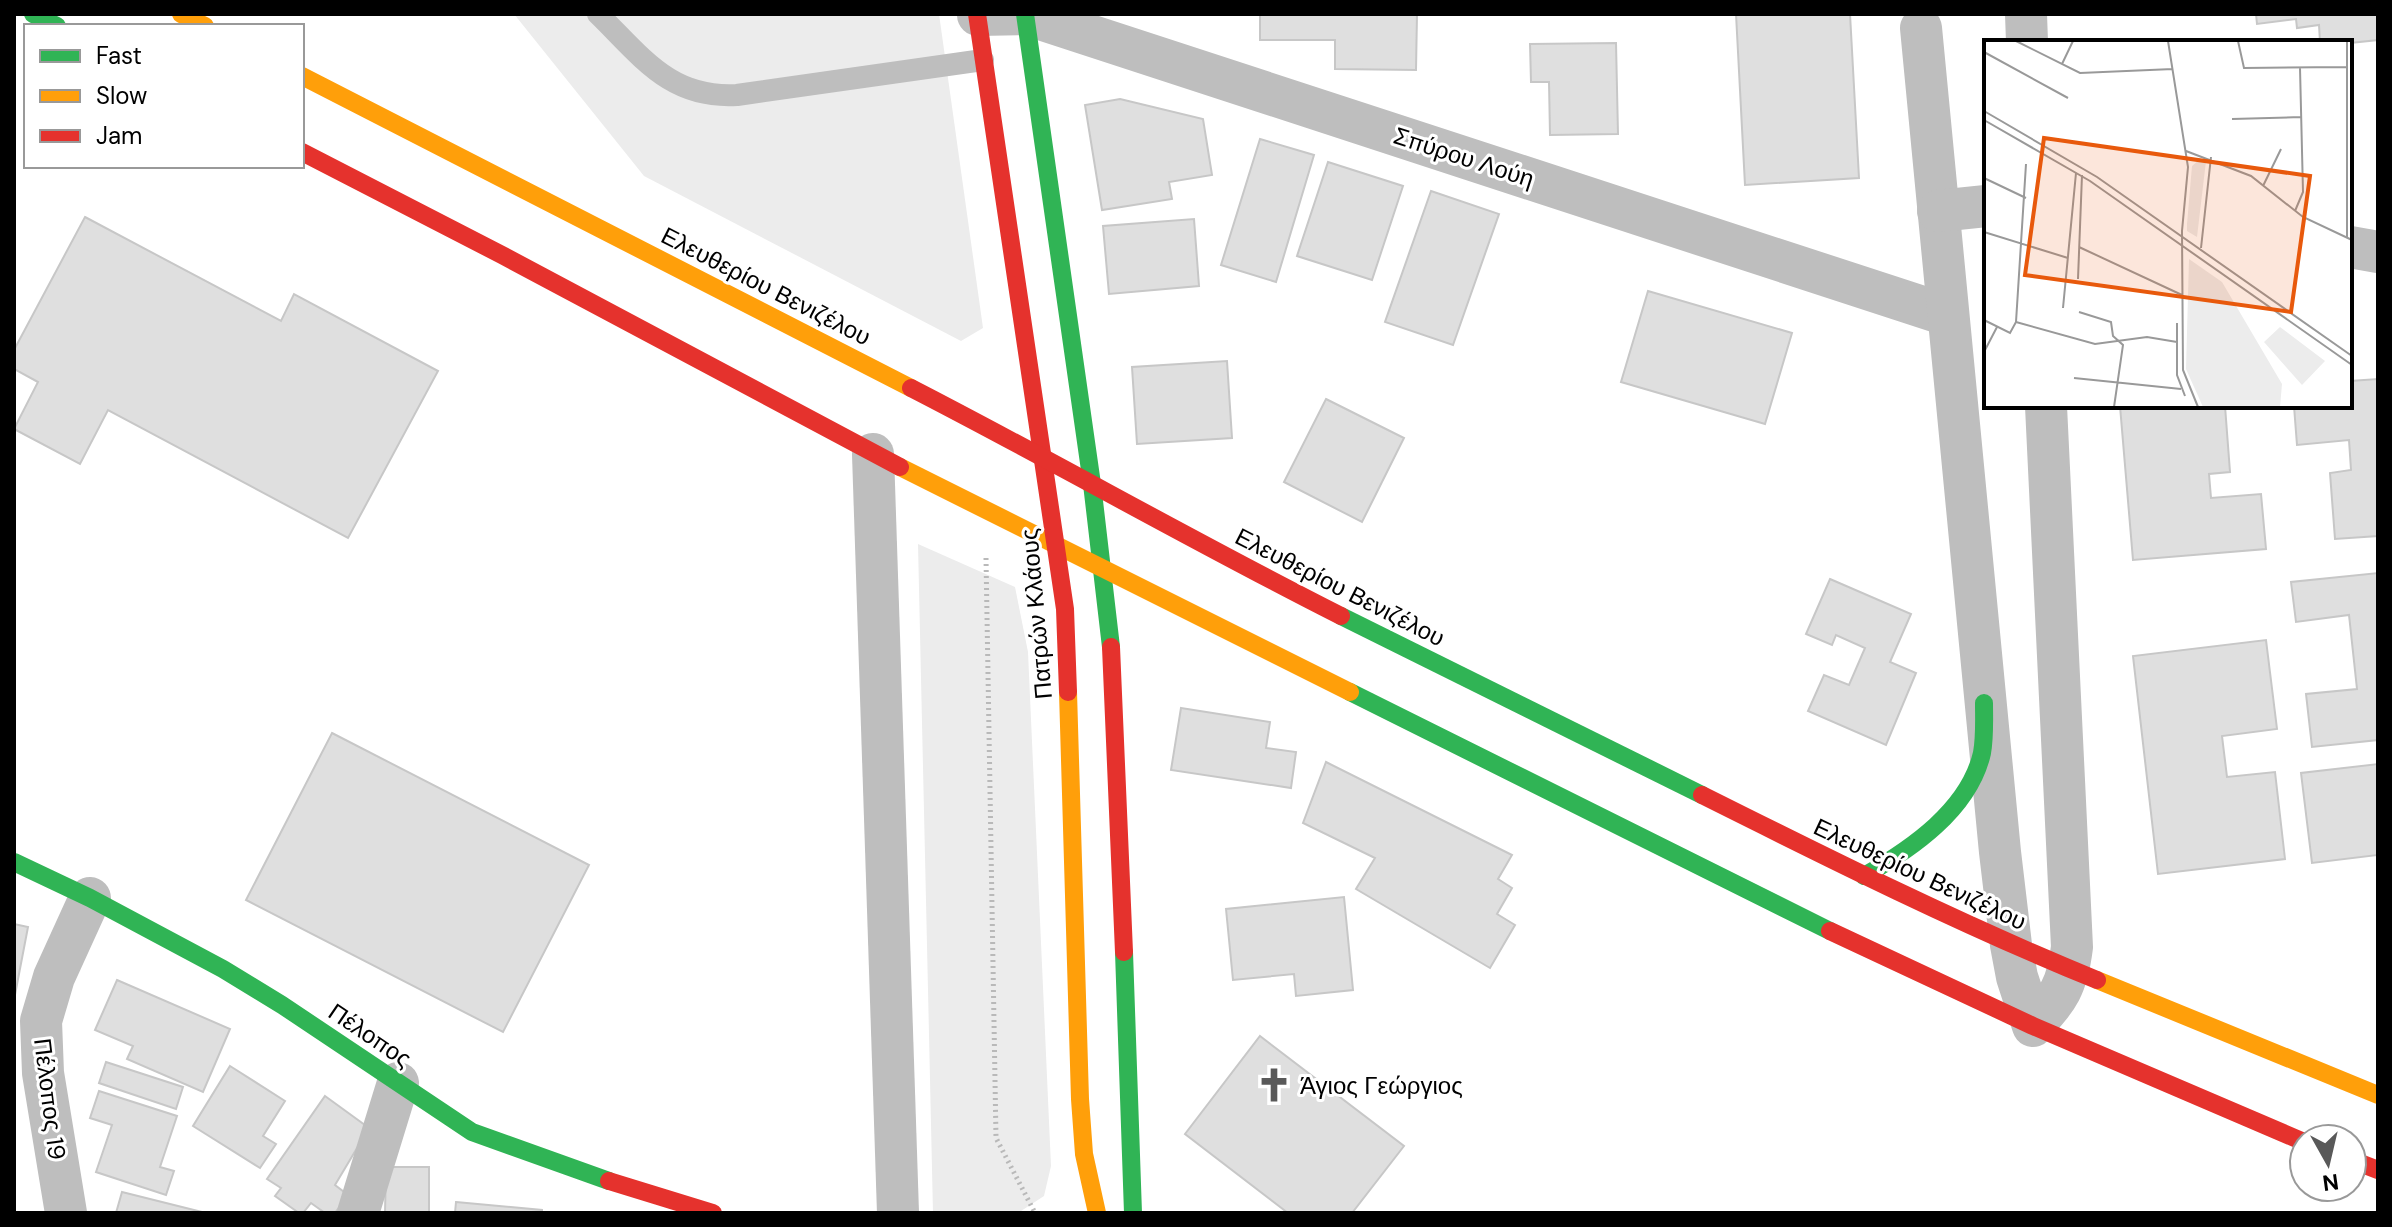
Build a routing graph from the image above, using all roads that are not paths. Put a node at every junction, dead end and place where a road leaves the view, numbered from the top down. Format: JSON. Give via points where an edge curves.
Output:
{"nodes":[{"id":1,"x":33,"y":14,"type":"edge"},
{"id":2,"x":181,"y":14,"type":"edge"},
{"id":3,"x":598,"y":14,"type":"edge"},
{"id":4,"x":1025,"y":14,"type":"edge"},
{"id":5,"x":2026,"y":14,"type":"edge"},
{"id":6,"x":978,"y":15,"type":"edge"},
{"id":7,"x":53,"y":24,"type":"edge"},
{"id":8,"x":201,"y":24,"type":"edge"},
{"id":9,"x":1921,"y":28,"type":"dead end"},
{"id":10,"x":2027,"y":40,"type":"edge"},
{"id":11,"x":983,"y":60,"type":"junction"},
{"id":12,"x":304,"y":77,"type":"edge"},
{"id":13,"x":304,"y":153,"type":"edge"},
{"id":14,"x":1984,"y":206,"type":"edge"},
{"id":15,"x":1938,"y":211,"type":"junction"},
{"id":16,"x":2352,"y":247,"type":"edge"},
{"id":17,"x":2378,"y":252,"type":"edge"},
{"id":18,"x":1947,"y":315,"type":"junction"},
{"id":19,"x":2046,"y":408,"type":"edge"},
{"id":20,"x":873,"y":454,"type":"junction"},
{"id":21,"x":1042,"y":455,"type":"junction"},
{"id":22,"x":1092,"y":484,"type":"junction"},
{"id":23,"x":1057,"y":544,"type":"junction"},
{"id":24,"x":1102,"y":566,"type":"junction"},
{"id":25,"x":1984,"y":703,"type":"junction"},
{"id":26,"x":14,"y":862,"type":"edge"},
{"id":27,"x":1864,"y":876,"type":"junction"},
{"id":28,"x":90,"y":898,"type":"junction"},
{"id":29,"x":2011,"y":945,"type":"junction"},
{"id":30,"x":2069,"y":970,"type":"junction"},
{"id":31,"x":2033,"y":1026,"type":"junction"},
{"id":32,"x":398,"y":1083,"type":"junction"},
{"id":33,"x":2378,"y":1095,"type":"edge"},
{"id":34,"x":2288,"y":1135,"type":"edge"},
{"id":35,"x":66,"y":1213,"type":"edge"},
{"id":36,"x":358,"y":1213,"type":"edge"},
{"id":37,"x":713,"y":1213,"type":"edge"},
{"id":38,"x":898,"y":1213,"type":"edge"},
{"id":39,"x":1097,"y":1213,"type":"edge"},
{"id":40,"x":1133,"y":1213,"type":"edge"}],
"edges":[{"from":1,"to":7,"type":"main road"},
{"from":2,"to":8,"type":"main road"},
{"from":3,"to":11,"type":"lane","via":[[669,80],[701,94],[737,95]]},
{"from":4,"to":6,"type":"street","name":"Σπύρου Λούη"},
{"from":4,"to":18,"type":"street","name":"Σπύρου Λούη"},
{"from":4,"to":22,"type":"main road"},
{"from":5,"to":10,"type":"street"},
{"from":6,"to":11,"type":"main road","name":"Πατρών Κλάους"},
{"from":9,"to":15,"type":"street"},
{"from":11,"to":21,"type":"main road","name":"Πατρών Κλάους"},
{"from":12,"to":21,"type":"main road","name":"Ελευθερίου Βενιζέλου"},
{"from":13,"to":20,"type":"main road"},
{"from":14,"to":15,"type":"street"},
{"from":15,"to":18,"type":"street"},
{"from":16,"to":17,"type":"street"},
{"from":18,"to":25,"type":"street"},
{"from":19,"to":30,"type":"street","via":[[2069,845]]},
{"from":20,"to":23,"type":"main road"},
{"from":20,"to":38,"type":"street"},
{"from":21,"to":22,"type":"main road","name":"Ελευθερίου Βενιζέλου"},
{"from":21,"to":23,"type":"main road","name":"Πατρών Κλάους"},
{"from":22,"to":24,"type":"main road"},
{"from":22,"to":27,"type":"main road","name":"Ελευθερίου Βενιζέλου","via":[[1270,580]]},
{"from":23,"to":24,"type":"main road"},
{"from":23,"to":39,"type":"main road","name":"Πατρών Κλάους","via":[[1066,648],[1080,1099],[1084,1154]]},
{"from":24,"to":31,"type":"main road","via":[[1861,946]]},
{"from":24,"to":40,"type":"main road","via":[[1117,735]]},
{"from":25,"to":27,"type":"main road","via":[[1983,749],[1969,786],[1952,810]]},
{"from":25,"to":29,"type":"street"},
{"from":26,"to":28,"type":"main road","name":"Πέλοπος"},
{"from":27,"to":29,"type":"main road","name":"Ελευθερίου Βενιζέλου"},
{"from":28,"to":32,"type":"main road","name":"Πέλοπος","via":[[223,969]]},
{"from":28,"to":35,"type":"street","name":"Πέλοπος 19","via":[[54,977],[41,1021],[43,1073]]},
{"from":29,"to":30,"type":"main road","name":"Ελευθερίου Βενιζέλου"},
{"from":29,"to":31,"type":"street"},
{"from":30,"to":31,"type":"street","via":[[2058,998]]},
{"from":30,"to":33,"type":"main road","name":"Ελευθερίου Βενιζέλου"},
{"from":31,"to":34,"type":"main road"},
{"from":32,"to":36,"type":"street"},
{"from":32,"to":37,"type":"main road","name":"Πέλοπος","via":[[472,1132]]}]}
